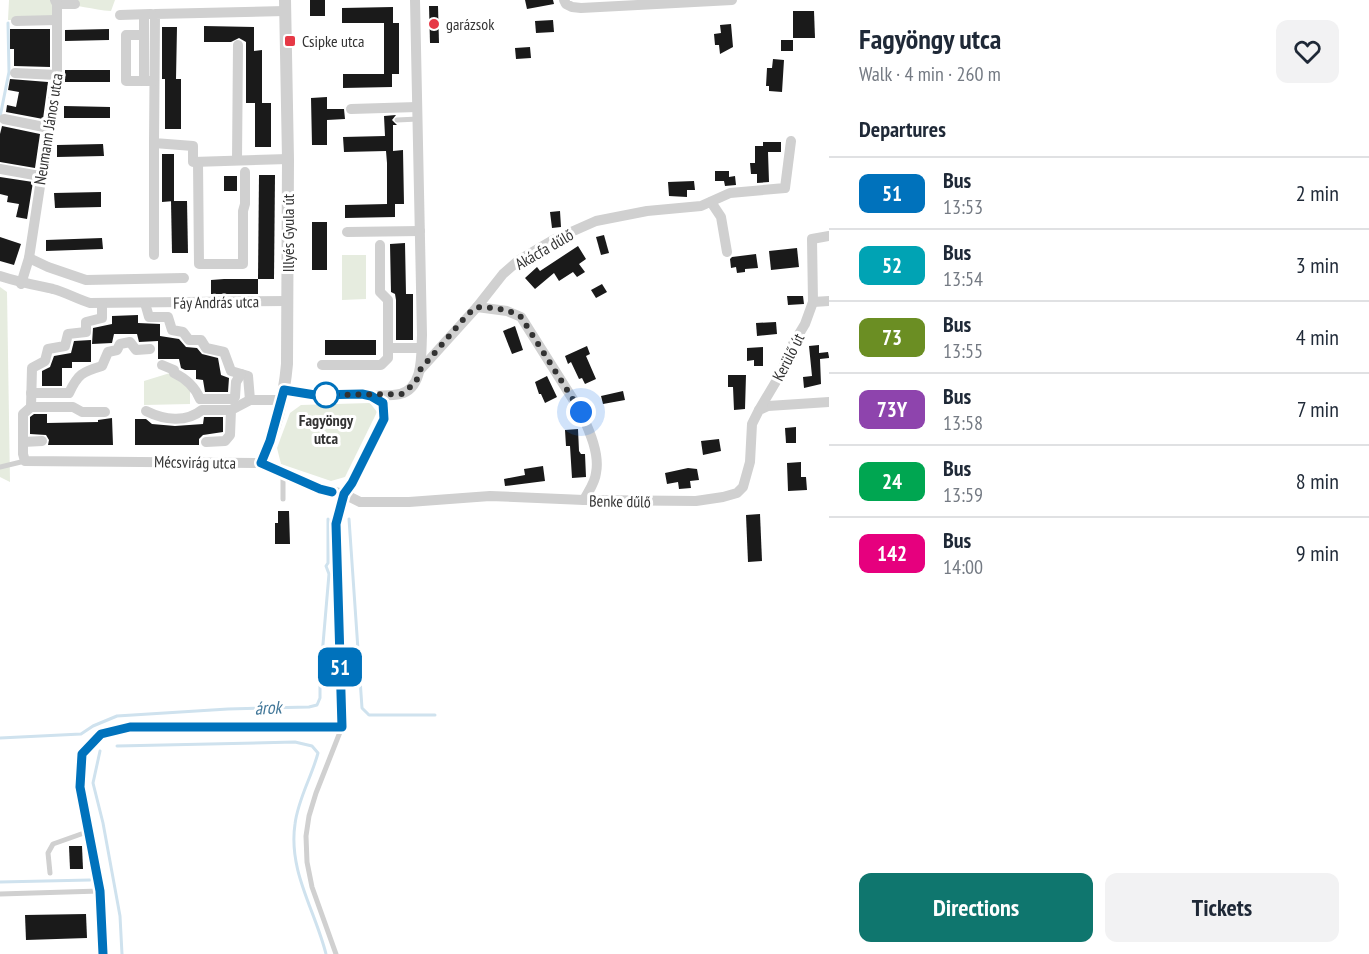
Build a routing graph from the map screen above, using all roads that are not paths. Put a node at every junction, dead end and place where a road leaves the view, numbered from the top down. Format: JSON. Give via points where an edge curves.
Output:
{"nodes":[{"id":1,"x":233,"y":0,"type":"edge"},
{"id":2,"x":415,"y":0,"type":"edge"},
{"id":3,"x":564,"y":0,"type":"edge"},
{"id":4,"x":732,"y":0,"type":"edge"},
{"id":5,"x":56,"y":2,"type":"edge"},
{"id":6,"x":75,"y":4,"type":"dead end"},
{"id":7,"x":285,"y":6,"type":"edge"},
{"id":8,"x":233,"y":12,"type":"junction"},
{"id":9,"x":150,"y":14,"type":"junction"},
{"id":10,"x":120,"y":15,"type":"dead end"},
{"id":11,"x":56,"y":20,"type":"junction"},
{"id":12,"x":16,"y":21,"type":"dead end"},
{"id":13,"x":144,"y":36,"type":"junction"},
{"id":14,"x":238,"y":45,"type":"dead end"},
{"id":15,"x":126,"y":54,"type":"junction"},
{"id":16,"x":144,"y":54,"type":"junction"},
{"id":17,"x":15,"y":74,"type":"dead end"},
{"id":18,"x":57,"y":75,"type":"junction"},
{"id":19,"x":149,"y":81,"type":"junction"},
{"id":20,"x":231,"y":94,"type":"dead end"},
{"id":21,"x":417,"y":107,"type":"junction"},
{"id":22,"x":351,"y":109,"type":"dead end"},
{"id":23,"x":3,"y":119,"type":"dead end"},
{"id":24,"x":418,"y":119,"type":"junction"},
{"id":25,"x":397,"y":120,"type":"dead end"},
{"id":26,"x":237,"y":124,"type":"junction"},
{"id":27,"x":49,"y":128,"type":"junction"},
{"id":28,"x":792,"y":141,"type":"dead end"},
{"id":29,"x":154,"y":142,"type":"junction"},
{"id":30,"x":288,"y":159,"type":"junction"},
{"id":31,"x":237,"y":160,"type":"junction"},
{"id":32,"x":198,"y":162,"type":"junction"},
{"id":33,"x":0,"y":169,"type":"edge"},
{"id":34,"x":245,"y":172,"type":"dead end"},
{"id":35,"x":40,"y":176,"type":"junction"},
{"id":36,"x":711,"y":202,"type":"junction"},
{"id":37,"x":347,"y":231,"type":"dead end"},
{"id":38,"x":420,"y":231,"type":"junction"},
{"id":39,"x":829,"y":236,"type":"edge"},
{"id":40,"x":380,"y":245,"type":"dead end"},
{"id":41,"x":727,"y":252,"type":"dead end"},
{"id":42,"x":154,"y":255,"type":"dead end"},
{"id":43,"x":29,"y":258,"type":"junction"},
{"id":44,"x":0,"y":276,"type":"edge"},
{"id":45,"x":184,"y":278,"type":"dead end"},
{"id":46,"x":21,"y":284,"type":"junction"},
{"id":47,"x":829,"y":301,"type":"edge"},
{"id":48,"x":288,"y":302,"type":"junction"},
{"id":49,"x":813,"y":302,"type":"junction"},
{"id":50,"x":102,"y":303,"type":"junction"},
{"id":51,"x":145,"y":303,"type":"junction"},
{"id":52,"x":477,"y":307,"type":"junction"},
{"id":53,"x":388,"y":348,"type":"junction"},
{"id":54,"x":421,"y":348,"type":"junction"},
{"id":55,"x":150,"y":350,"type":"dead end"},
{"id":56,"x":162,"y":365,"type":"dead end"},
{"id":57,"x":322,"y":365,"type":"dead end"},
{"id":58,"x":420,"y":370,"type":"junction"},
{"id":59,"x":241,"y":374,"type":"junction"},
{"id":60,"x":31,"y":393,"type":"junction"},
{"id":61,"x":402,"y":394,"type":"junction"},
{"id":62,"x":283,"y":395,"type":"junction"},
{"id":63,"x":371,"y":396,"type":"junction"},
{"id":64,"x":250,"y":400,"type":"junction"},
{"id":65,"x":829,"y":402,"type":"edge"},
{"id":66,"x":31,"y":407,"type":"junction"},
{"id":67,"x":231,"y":410,"type":"junction"},
{"id":68,"x":759,"y":410,"type":"junction"},
{"id":69,"x":146,"y":411,"type":"dead end"},
{"id":70,"x":105,"y":412,"type":"dead end"},
{"id":71,"x":384,"y":419,"type":"junction"},
{"id":72,"x":42,"y":441,"type":"dead end"},
{"id":73,"x":23,"y":442,"type":"junction"},
{"id":74,"x":206,"y":442,"type":"dead end"},
{"id":75,"x":25,"y":461,"type":"junction"},
{"id":76,"x":261,"y":463,"type":"junction"},
{"id":77,"x":0,"y":467,"type":"edge"},
{"id":78,"x":283,"y":474,"type":"junction"},
{"id":79,"x":344,"y":494,"type":"junction"},
{"id":80,"x":283,"y":500,"type":"dead end"},
{"id":81,"x":584,"y":500,"type":"junction"},
{"id":82,"x":342,"y":727,"type":"junction"},
{"id":83,"x":86,"y":818,"type":"junction"},
{"id":84,"x":50,"y":873,"type":"dead end"},
{"id":85,"x":100,"y":891,"type":"junction"},
{"id":86,"x":0,"y":894,"type":"edge"},
{"id":87,"x":103,"y":954,"type":"edge"},
{"id":88,"x":336,"y":954,"type":"edge"}],
"edges":[{"from":1,"to":8,"type":"street"},
{"from":2,"to":21,"type":"street"},
{"from":3,"to":4,"type":"street","via":[[581,8]]},
{"from":5,"to":6,"type":"street"},
{"from":5,"to":11,"type":"street","name":"Neumann János utca"},
{"from":7,"to":8,"type":"street"},
{"from":7,"to":30,"type":"street","name":"Illyés Gyula út"},
{"from":8,"to":9,"type":"street"},
{"from":9,"to":10,"type":"street"},
{"from":9,"to":13,"type":"street"},
{"from":9,"to":19,"type":"street"},
{"from":11,"to":12,"type":"street"},
{"from":11,"to":18,"type":"street","name":"Neumann János utca"},
{"from":13,"to":15,"type":"street","via":[[126,36]]},
{"from":13,"to":16,"type":"street"},
{"from":14,"to":26,"type":"street"},
{"from":15,"to":16,"type":"street"},
{"from":15,"to":19,"type":"street","via":[[126,81]]},
{"from":16,"to":19,"type":"street"},
{"from":17,"to":18,"type":"street"},
{"from":18,"to":27,"type":"street","name":"Neumann János utca"},
{"from":19,"to":29,"type":"street"},
{"from":20,"to":26,"type":"street","via":[[231,121]]},
{"from":21,"to":22,"type":"street"},
{"from":21,"to":24,"type":"street"},
{"from":23,"to":27,"type":"street"},
{"from":24,"to":25,"type":"lane"},
{"from":24,"to":38,"type":"street"},
{"from":26,"to":31,"type":"street"},
{"from":27,"to":35,"type":"street","name":"Neumann János utca"},
{"from":28,"to":36,"type":"street","name":"Akácfa dűlő","via":[[785,188],[729,193]]},
{"from":29,"to":32,"type":"street","via":[[193,146],[193,162]]},
{"from":29,"to":42,"type":"street"},
{"from":30,"to":31,"type":"street"},
{"from":30,"to":48,"type":"street","name":"Illyés Gyula út"},
{"from":31,"to":32,"type":"street"},
{"from":32,"to":34,"type":"street","via":[[199,264],[243,264]]},
{"from":33,"to":35,"type":"street"},
{"from":35,"to":43,"type":"street","name":"Neumann János utca"},
{"from":36,"to":41,"type":"street","via":[[721,218]]},
{"from":36,"to":52,"type":"street","name":"Akácfa dűlő","via":[[596,221],[519,260]]},
{"from":37,"to":38,"type":"street"},
{"from":38,"to":54,"type":"street"},
{"from":39,"to":49,"type":"street","name":"Kerülő út","via":[[812,238]]},
{"from":40,"to":53,"type":"street","via":[[380,292],[388,300]]},
{"from":43,"to":45,"type":"street","via":[[86,279]]},
{"from":43,"to":46,"type":"street","name":"Neumann János utca"},
{"from":44,"to":46,"type":"street","name":"Fáy András utca"},
{"from":46,"to":50,"type":"street","name":"Fáy András utca"},
{"from":47,"to":49,"type":"street"},
{"from":48,"to":51,"type":"street","name":"Fáy András utca"},
{"from":48,"to":62,"type":"street","name":"Illyés Gyula út"},
{"from":49,"to":68,"type":"street","name":"Kerülő út","via":[[781,373]]},
{"from":50,"to":51,"type":"street","name":"Fáy András utca"},
{"from":50,"to":60,"type":"street","via":[[102,318],[86,322],[86,332],[68,334],[65,346],[48,350],[45,361],[32,369]]},
{"from":51,"to":59,"type":"street","name":"Fáy András utca","via":[[149,317],[168,317],[171,330],[183,332],[189,340],[201,340],[206,348],[224,352],[231,371]]},
{"from":52,"to":58,"type":"street","name":"Akácfa dűlő"},
{"from":52,"to":81,"type":"street","via":[[521,317],[581,412],[597,464],[596,476]]},
{"from":53,"to":54,"type":"street"},
{"from":53,"to":57,"type":"street","via":[[388,358],[381,365]]},
{"from":54,"to":58,"type":"street"},
{"from":55,"to":60,"type":"street","via":[[136,350],[130,342],[120,344],[117,350],[108,352],[102,366],[83,372],[69,393]]},
{"from":56,"to":59,"type":"street","via":[[183,377],[200,399],[232,399]]},
{"from":58,"to":61,"type":"street","via":[[416,382]]},
{"from":59,"to":64,"type":"street","name":"Fáy András utca","via":[[248,376]]},
{"from":60,"to":66,"type":"street"},
{"from":61,"to":63,"type":"street"},
{"from":61,"to":71,"type":"street"},
{"from":62,"to":63,"type":"street"},
{"from":62,"to":64,"type":"street"},
{"from":62,"to":76,"type":"street","name":"Illyés Gyula út"},
{"from":63,"to":71,"type":"street","via":[[383,403]]},
{"from":64,"to":67,"type":"street"},
{"from":65,"to":68,"type":"street"},
{"from":66,"to":70,"type":"street"},
{"from":66,"to":73,"type":"street","via":[[23,414]]},
{"from":67,"to":69,"type":"street","via":[[202,410],[193,417],[161,419]]},
{"from":67,"to":74,"type":"street","name":"Mécsvirág utca","via":[[230,435],[225,441]]},
{"from":68,"to":81,"type":"street","name":"Benke dűlő","via":[[752,423],[746,479],[737,493],[696,501]]},
{"from":71,"to":79,"type":"street"},
{"from":72,"to":73,"type":"street"},
{"from":73,"to":75,"type":"street"},
{"from":75,"to":76,"type":"street","name":"Mécsvirág utca"},
{"from":75,"to":77,"type":"lane"},
{"from":76,"to":78,"type":"street","name":"Mécsvirág utca"},
{"from":78,"to":79,"type":"street","name":"Mécsvirág utca"},
{"from":78,"to":80,"type":"lane"},
{"from":79,"to":81,"type":"street","name":"Benke dűlő","via":[[360,502],[490,496]]},
{"from":79,"to":82,"type":"lane","via":[[336,524]]},
{"from":82,"to":83,"type":"lane","via":[[130,727],[101,734],[82,754],[80,787]]},
{"from":82,"to":88,"type":"lane","via":[[316,793],[306,836],[312,887]]},
{"from":83,"to":84,"type":"lane","via":[[84,833],[53,844],[48,853]]},
{"from":83,"to":85,"type":"lane"},
{"from":85,"to":86,"type":"lane"},
{"from":85,"to":87,"type":"lane"}]}
